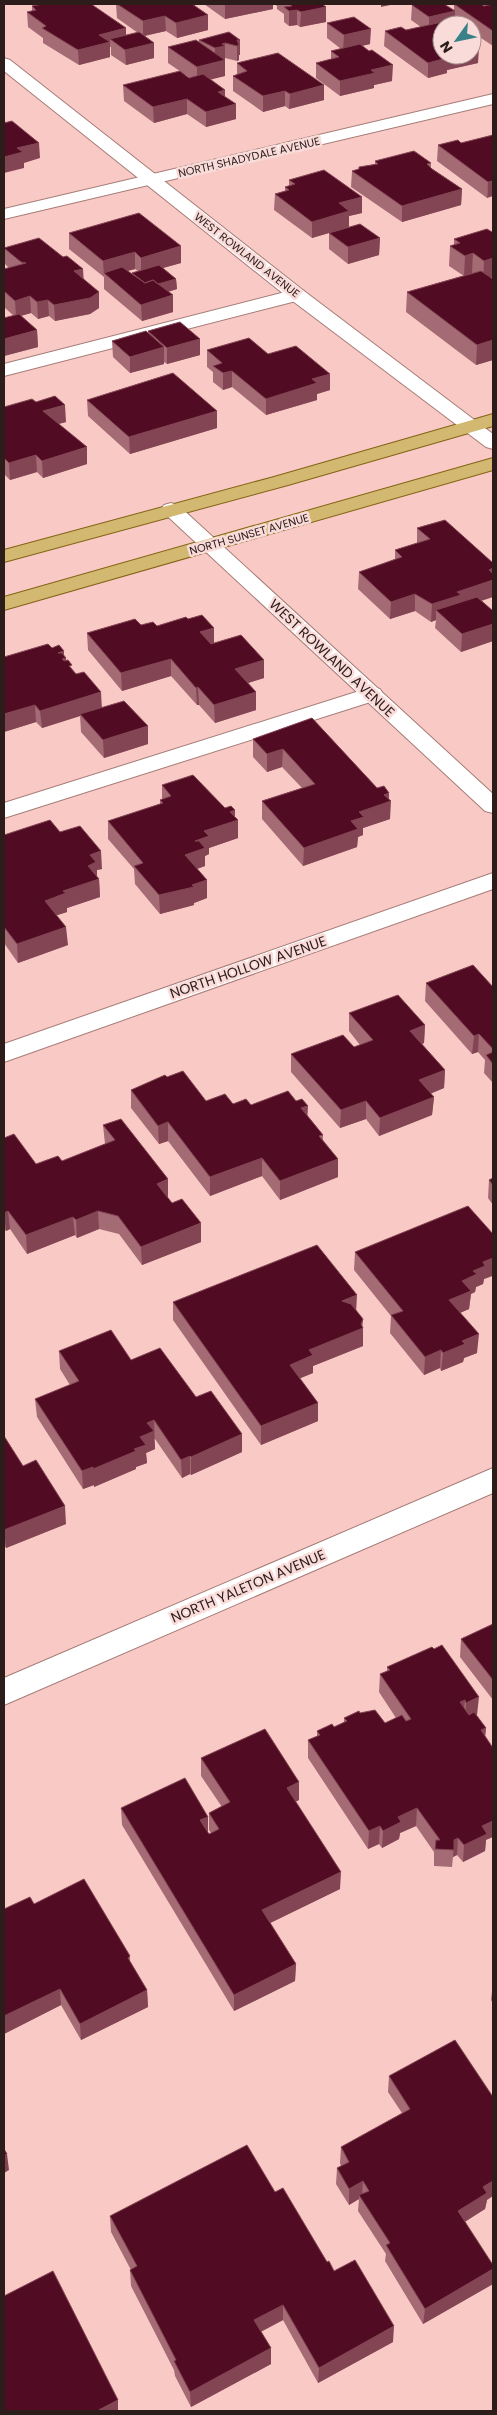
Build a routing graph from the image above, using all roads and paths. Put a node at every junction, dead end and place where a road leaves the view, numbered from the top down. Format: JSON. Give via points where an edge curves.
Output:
{"nodes":[{"id":1,"x":4,"y":63,"type":"edge"},
{"id":2,"x":493,"y":99,"type":"edge"},
{"id":3,"x":153,"y":180,"type":"junction"},
{"id":4,"x":4,"y":214,"type":"edge"},
{"id":5,"x":298,"y":295,"type":"junction"},
{"id":6,"x":4,"y":370,"type":"edge"},
{"id":7,"x":493,"y":420,"type":"edge"},
{"id":8,"x":471,"y":426,"type":"junction"},
{"id":9,"x":493,"y":443,"type":"edge"},
{"id":10,"x":493,"y":464,"type":"edge"},
{"id":11,"x":172,"y":509,"type":"junction"},
{"id":12,"x":210,"y":546,"type":"junction"},
{"id":13,"x":4,"y":556,"type":"edge"},
{"id":14,"x":4,"y":604,"type":"edge"},
{"id":15,"x":372,"y":694,"type":"junction"},
{"id":16,"x":493,"y":806,"type":"edge"},
{"id":17,"x":4,"y":811,"type":"edge"},
{"id":18,"x":493,"y":881,"type":"edge"},
{"id":19,"x":4,"y":1053,"type":"edge"},
{"id":20,"x":493,"y":1480,"type":"edge"},
{"id":21,"x":4,"y":1692,"type":"edge"}],
"edges":[{"from":1,"to":3,"type":"street","name":"WEST ROWLAND AVENUE"},
{"from":2,"to":3,"type":"street","name":"NORTH SHADYDALE AVENUE"},
{"from":3,"to":4,"type":"street","name":"NORTH SHADYDALE AVENUE"},
{"from":3,"to":5,"type":"street","name":"WEST ROWLAND AVENUE"},
{"from":5,"to":6,"type":"street"},
{"from":5,"to":8,"type":"street","name":"WEST ROWLAND AVENUE"},
{"from":7,"to":8,"type":"main road"},
{"from":8,"to":9,"type":"street","name":"WEST ROWLAND AVENUE"},
{"from":8,"to":11,"type":"main road"},
{"from":10,"to":12,"type":"main road","name":"NORTH SUNSET AVENUE"},
{"from":11,"to":12,"type":"street","name":"WEST ROWLAND AVENUE"},
{"from":11,"to":13,"type":"main road"},
{"from":12,"to":14,"type":"main road","name":"NORTH SUNSET AVENUE"},
{"from":12,"to":15,"type":"street","name":"WEST ROWLAND AVENUE"},
{"from":15,"to":16,"type":"street","name":"WEST ROWLAND AVENUE"},
{"from":15,"to":17,"type":"street"},
{"from":18,"to":19,"type":"street","name":"NORTH HOLLOW AVENUE"},
{"from":20,"to":21,"type":"street","name":"NORTH YALETON AVENUE"}]}
